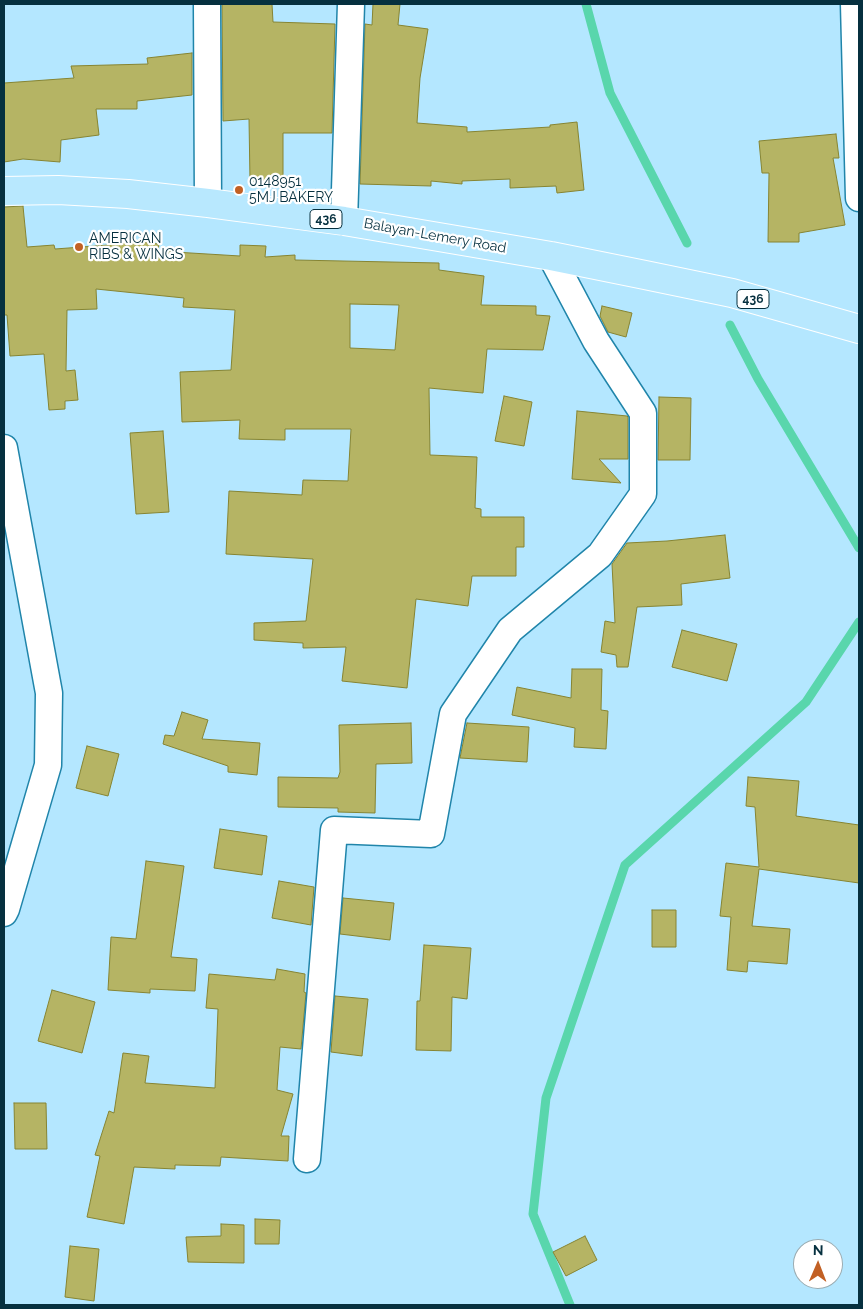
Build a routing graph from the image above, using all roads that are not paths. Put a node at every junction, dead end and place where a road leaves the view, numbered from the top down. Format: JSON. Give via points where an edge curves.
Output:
{"nodes":[{"id":1,"x":207,"y":4,"type":"edge"},
{"id":2,"x":350,"y":4,"type":"edge"},
{"id":3,"x":854,"y":4,"type":"edge"},
{"id":4,"x":4,"y":191,"type":"edge"},
{"id":5,"x":859,"y":198,"type":"edge"},
{"id":6,"x":208,"y":203,"type":"junction"},
{"id":7,"x":344,"y":221,"type":"junction"},
{"id":8,"x":551,"y":256,"type":"junction"},
{"id":9,"x":859,"y":329,"type":"edge"},
{"id":10,"x":4,"y":448,"type":"edge"},
{"id":11,"x":4,"y":913,"type":"edge"},
{"id":12,"x":307,"y":1159,"type":"dead end"}],
"edges":[{"from":1,"to":6,"type":"street"},
{"from":2,"to":7,"type":"street"},
{"from":3,"to":5,"type":"street"},
{"from":4,"to":6,"type":"main road","name":"Balayan-Lemery Road","number":"436","via":[[84,191]]},
{"from":6,"to":7,"type":"main road","name":"Balayan-Lemery Road","number":"436"},
{"from":7,"to":8,"type":"main road","name":"Balayan-Lemery Road","number":"436"},
{"from":8,"to":9,"type":"main road","name":"Balayan-Lemery Road","number":"436","via":[[732,294]]},
{"from":8,"to":12,"type":"street","via":[[596,341],[643,413],[643,494],[600,555],[510,630],[453,714],[431,834],[334,830]]},
{"from":10,"to":11,"type":"street","via":[[49,693],[48,765]]}]}
